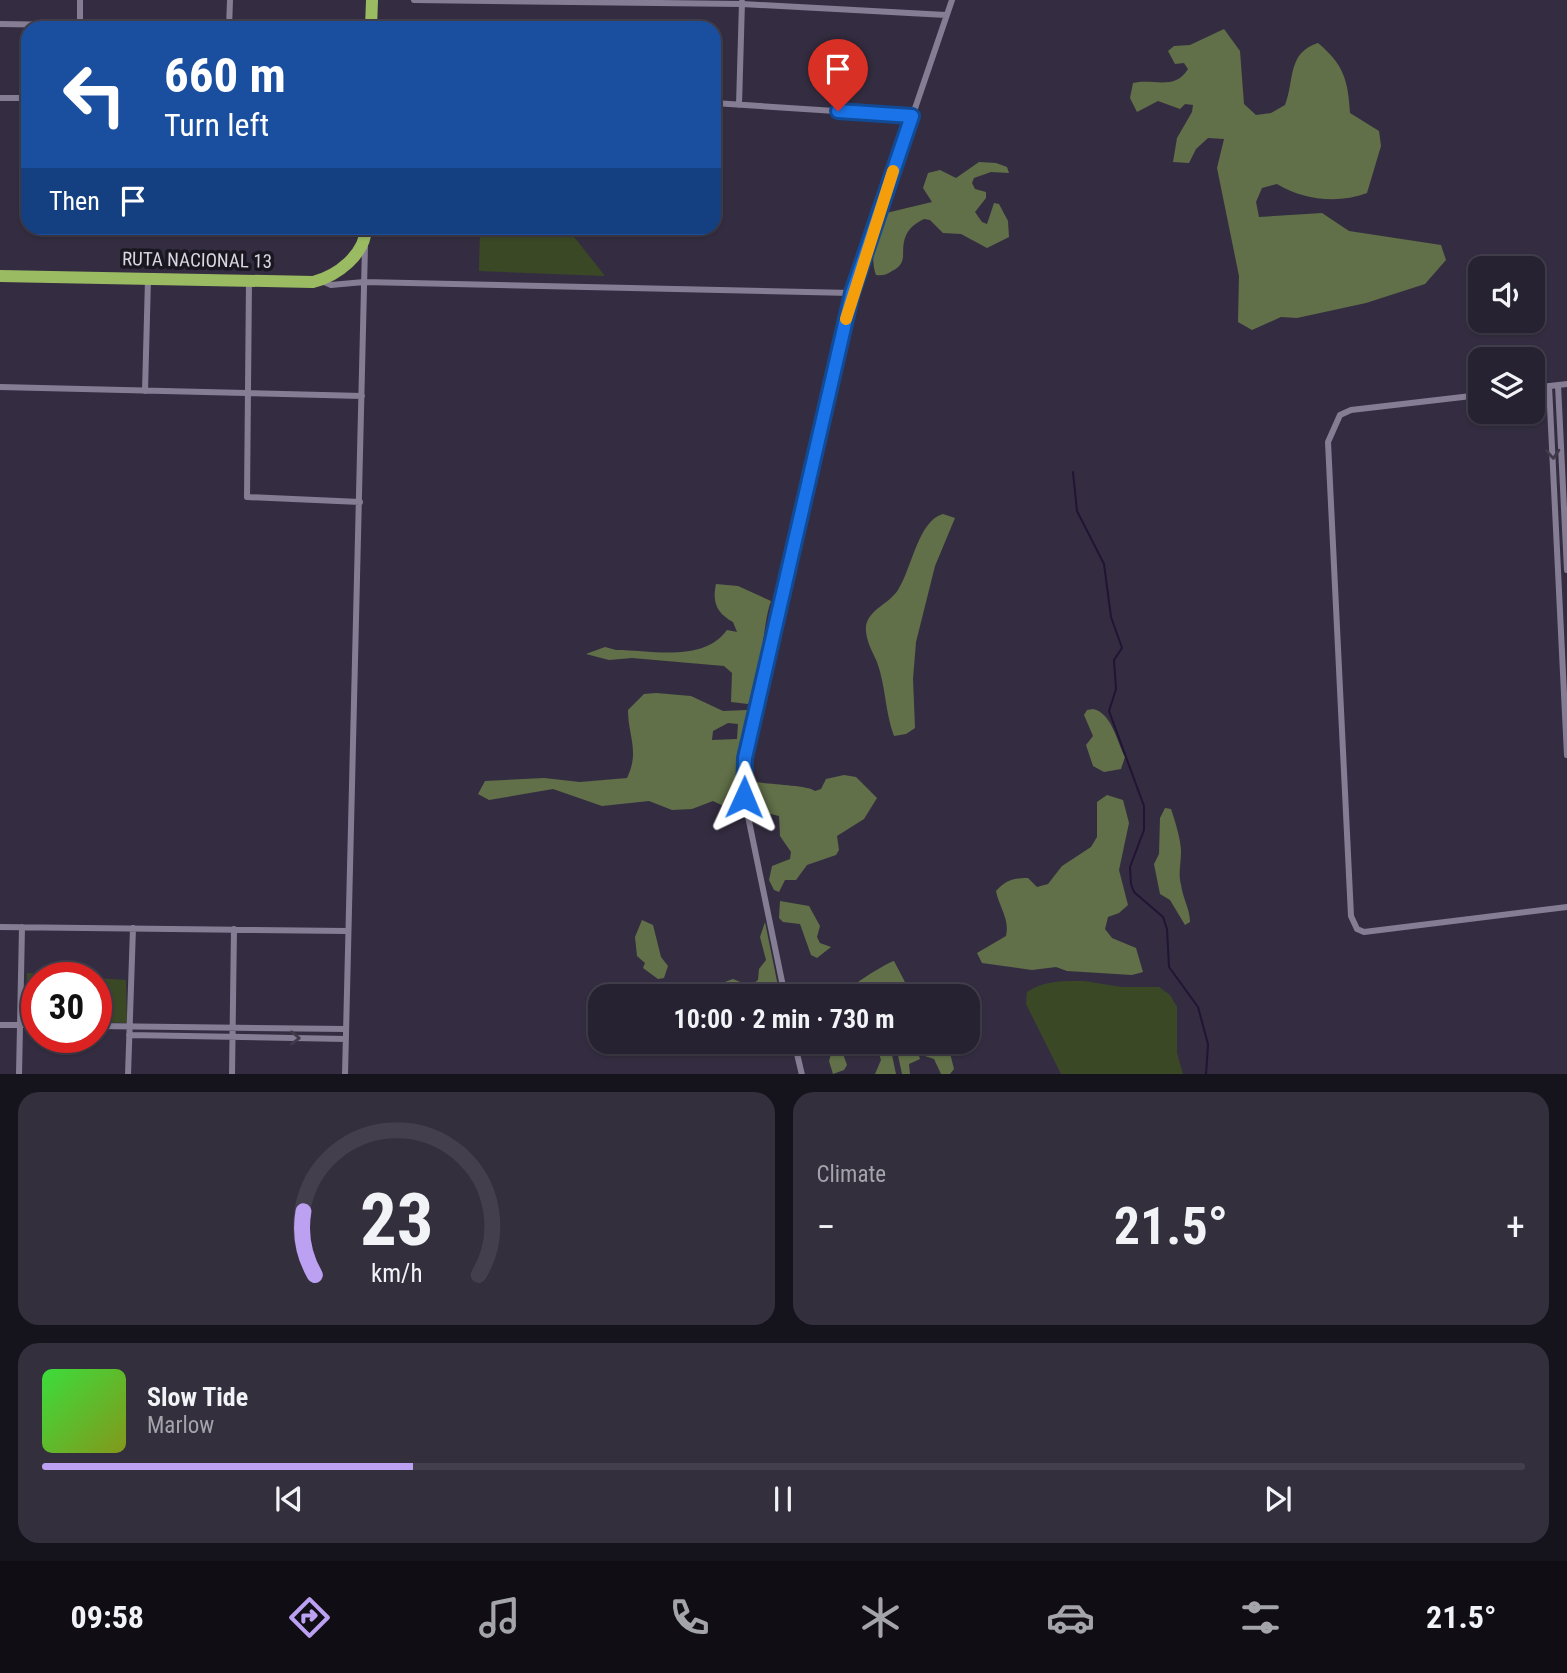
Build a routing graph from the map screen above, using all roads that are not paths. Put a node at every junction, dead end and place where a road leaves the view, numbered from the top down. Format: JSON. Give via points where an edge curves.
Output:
{"nodes":[{"id":1,"x":80,"y":0,"type":"edge"},
{"id":2,"x":230,"y":0,"type":"edge"},
{"id":3,"x":372,"y":0,"type":"edge"},
{"id":4,"x":414,"y":0,"type":"edge"},
{"id":5,"x":841,"y":0,"type":"edge"},
{"id":6,"x":951,"y":0,"type":"edge"},
{"id":7,"x":636,"y":1,"type":"edge"},
{"id":8,"x":742,"y":2,"type":"edge"},
{"id":9,"x":841,"y":9,"type":"junction"},
{"id":10,"x":946,"y":15,"type":"junction"},
{"id":11,"x":80,"y":21,"type":"edge"},
{"id":12,"x":229,"y":21,"type":"edge"},
{"id":13,"x":371,"y":21,"type":"edge"},
{"id":14,"x":0,"y":24,"type":"edge"},
{"id":15,"x":21,"y":25,"type":"edge"},
{"id":16,"x":0,"y":97,"type":"edge"},
{"id":17,"x":21,"y":98,"type":"edge"},
{"id":18,"x":721,"y":104,"type":"edge"},
{"id":19,"x":739,"y":105,"type":"junction"},
{"id":20,"x":912,"y":116,"type":"junction"},
{"id":21,"x":363,"y":235,"type":"edge"},
{"id":22,"x":366,"y":235,"type":"edge"},
{"id":23,"x":0,"y":276,"type":"edge"},
{"id":24,"x":148,"y":279,"type":"junction"},
{"id":25,"x":320,"y":280,"type":"junction"},
{"id":26,"x":249,"y":281,"type":"junction"},
{"id":27,"x":364,"y":282,"type":"junction"},
{"id":28,"x":852,"y":293,"type":"junction"},
{"id":29,"x":1567,"y":384,"type":"edge"},
{"id":30,"x":1558,"y":385,"type":"junction"},
{"id":31,"x":1545,"y":386,"type":"edge"},
{"id":32,"x":1549,"y":386,"type":"junction"},
{"id":33,"x":0,"y":387,"type":"edge"},
{"id":34,"x":145,"y":391,"type":"junction"},
{"id":35,"x":249,"y":394,"type":"junction"},
{"id":36,"x":362,"y":396,"type":"junction"},
{"id":37,"x":1468,"y":396,"type":"edge"},
{"id":38,"x":360,"y":502,"type":"junction"},
{"id":39,"x":1567,"y":570,"type":"edge"},
{"id":40,"x":1567,"y":755,"type":"edge"},
{"id":41,"x":1567,"y":907,"type":"edge"},
{"id":42,"x":0,"y":927,"type":"edge"},
{"id":43,"x":22,"y":927,"type":"junction"},
{"id":44,"x":133,"y":928,"type":"junction"},
{"id":45,"x":234,"y":929,"type":"junction"},
{"id":46,"x":347,"y":931,"type":"junction"},
{"id":47,"x":783,"y":984,"type":"edge"},
{"id":48,"x":0,"y":1025,"type":"edge"},
{"id":49,"x":20,"y":1025,"type":"junction"},
{"id":50,"x":112,"y":1026,"type":"edge"},
{"id":51,"x":130,"y":1027,"type":"junction"},
{"id":52,"x":346,"y":1029,"type":"junction"},
{"id":53,"x":232,"y":1033,"type":"junction"},
{"id":54,"x":129,"y":1035,"type":"junction"},
{"id":55,"x":346,"y":1039,"type":"junction"},
{"id":56,"x":797,"y":1054,"type":"edge"},
{"id":57,"x":19,"y":1074,"type":"edge"},
{"id":58,"x":128,"y":1074,"type":"edge"},
{"id":59,"x":232,"y":1074,"type":"edge"},
{"id":60,"x":345,"y":1074,"type":"edge"},
{"id":61,"x":802,"y":1074,"type":"edge"}],
"edges":[{"from":1,"to":11,"type":"street"},
{"from":2,"to":12,"type":"street"},
{"from":3,"to":13,"type":"highway"},
{"from":4,"to":7,"type":"street"},
{"from":5,"to":9,"type":"street"},
{"from":6,"to":10,"type":"street"},
{"from":7,"to":8,"type":"street"},
{"from":8,"to":9,"type":"street"},
{"from":8,"to":19,"type":"street"},
{"from":9,"to":10,"type":"street"},
{"from":10,"to":20,"type":"street"},
{"from":14,"to":15,"type":"street"},
{"from":16,"to":17,"type":"street"},
{"from":18,"to":19,"type":"street"},
{"from":19,"to":20,"type":"street"},
{"from":20,"to":28,"type":"street"},
{"from":21,"to":25,"type":"highway","via":[[350,260]]},
{"from":22,"to":27,"type":"street"},
{"from":23,"to":24,"type":"highway","name":"RUTA NACIONAL 13"},
{"from":24,"to":26,"type":"highway","name":"RUTA NACIONAL 13"},
{"from":24,"to":34,"type":"street"},
{"from":25,"to":26,"type":"highway","name":"RUTA NACIONAL 13"},
{"from":25,"to":27,"type":"street","via":[[331,285]]},
{"from":26,"to":35,"type":"street"},
{"from":27,"to":28,"type":"street"},
{"from":27,"to":36,"type":"street"},
{"from":28,"to":47,"type":"street","via":[[745,758],[744,797]]},
{"from":29,"to":30,"type":"street"},
{"from":30,"to":32,"type":"street"},
{"from":30,"to":39,"type":"street"},
{"from":31,"to":32,"type":"street"},
{"from":32,"to":40,"type":"street","one_way":true},
{"from":33,"to":34,"type":"street"},
{"from":34,"to":35,"type":"street"},
{"from":35,"to":36,"type":"street"},
{"from":35,"to":38,"type":"street","via":[[247,497]]},
{"from":36,"to":38,"type":"street"},
{"from":37,"to":41,"type":"street","via":[[1351,410],[1339,415],[1328,442],[1351,916],[1357,929],[1364,932]]},
{"from":38,"to":46,"type":"street"},
{"from":42,"to":43,"type":"street"},
{"from":43,"to":44,"type":"street"},
{"from":43,"to":49,"type":"street"},
{"from":44,"to":45,"type":"street"},
{"from":44,"to":51,"type":"street"},
{"from":45,"to":46,"type":"street"},
{"from":45,"to":53,"type":"street"},
{"from":46,"to":52,"type":"street"},
{"from":48,"to":49,"type":"street"},
{"from":49,"to":57,"type":"street"},
{"from":50,"to":51,"type":"street"},
{"from":51,"to":53,"type":"street"},
{"from":51,"to":54,"type":"street"},
{"from":52,"to":53,"type":"street"},
{"from":52,"to":55,"type":"street"},
{"from":53,"to":54,"type":"street"},
{"from":53,"to":55,"type":"street","one_way":true},
{"from":53,"to":59,"type":"street"},
{"from":54,"to":58,"type":"street"},
{"from":55,"to":60,"type":"street"},
{"from":56,"to":61,"type":"street"}]}
